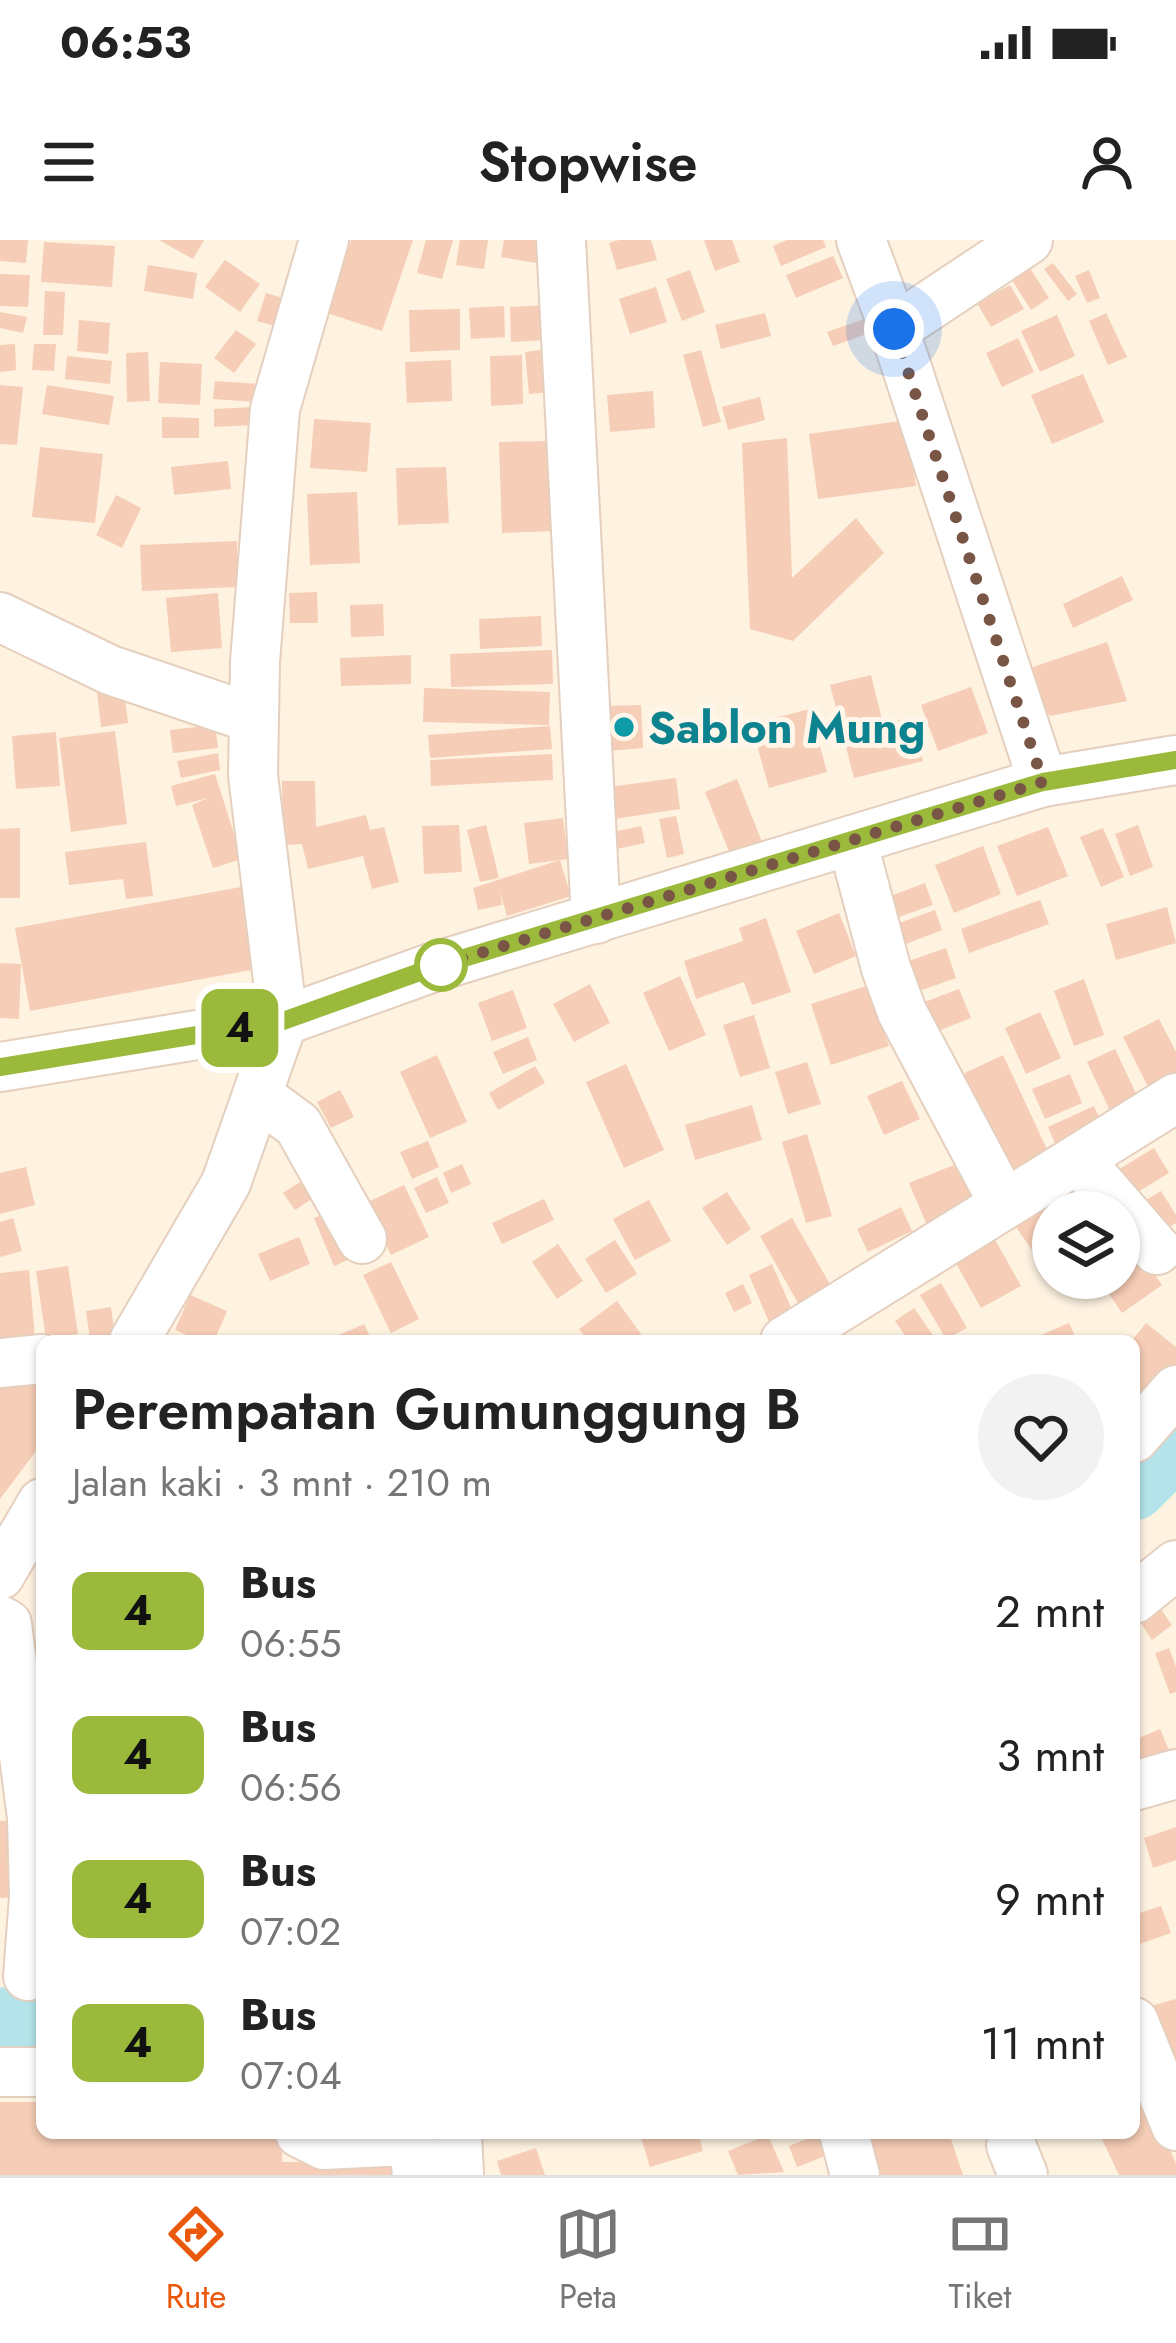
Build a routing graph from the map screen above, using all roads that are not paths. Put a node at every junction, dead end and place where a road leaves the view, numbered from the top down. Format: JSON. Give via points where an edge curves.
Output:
{"nodes":[{"id":1,"x":324,"y":240,"type":"edge"},
{"id":2,"x":561,"y":240,"type":"edge"},
{"id":3,"x":861,"y":240,"type":"edge"},
{"id":4,"x":1028,"y":240,"type":"edge"},
{"id":5,"x":894,"y":329,"type":"junction"},
{"id":6,"x":0,"y":617,"type":"edge"},
{"id":7,"x":252,"y":718,"type":"junction"},
{"id":8,"x":1176,"y":760,"type":"edge"},
{"id":9,"x":1043,"y":782,"type":"junction"},
{"id":10,"x":852,"y":840,"type":"junction"},
{"id":11,"x":596,"y":919,"type":"junction"},
{"id":12,"x":283,"y":1021,"type":"junction"},
{"id":13,"x":0,"y":1067,"type":"edge"},
{"id":14,"x":257,"y":1095,"type":"junction"},
{"id":15,"x":1176,"y":1098,"type":"edge"},
{"id":16,"x":1078,"y":1159,"type":"junction"},
{"id":17,"x":1004,"y":1204,"type":"junction"},
{"id":18,"x":362,"y":1239,"type":"dead end"},
{"id":19,"x":1157,"y":1250,"type":"dead end"},
{"id":20,"x":137,"y":1335,"type":"edge"},
{"id":21,"x":795,"y":1335,"type":"edge"},
{"id":22,"x":36,"y":1360,"type":"edge"},
{"id":23,"x":0,"y":1363,"type":"edge"},
{"id":24,"x":1176,"y":1390,"type":"edge"},
{"id":25,"x":1140,"y":1431,"type":"edge"},
{"id":26,"x":36,"y":1513,"type":"edge"},
{"id":27,"x":1176,"y":1565,"type":"edge"},
{"id":28,"x":0,"y":1575,"type":"edge"},
{"id":29,"x":1140,"y":1594,"type":"edge"},
{"id":30,"x":16,"y":1626,"type":"edge"},
{"id":31,"x":1176,"y":1774,"type":"edge"},
{"id":32,"x":1140,"y":1784,"type":"edge"},
{"id":33,"x":23,"y":1976,"type":"edge"},
{"id":34,"x":1140,"y":2037,"type":"edge"},
{"id":35,"x":36,"y":2056,"type":"edge"},
{"id":36,"x":0,"y":2057,"type":"edge"},
{"id":37,"x":0,"y":2072,"type":"edge"},
{"id":38,"x":36,"y":2072,"type":"edge"},
{"id":39,"x":1176,"y":2126,"type":"edge"},
{"id":40,"x":312,"y":2139,"type":"edge"},
{"id":41,"x":457,"y":2139,"type":"edge"},
{"id":42,"x":846,"y":2139,"type":"edge"},
{"id":43,"x":417,"y":2175,"type":"edge"},
{"id":44,"x":459,"y":2175,"type":"edge"},
{"id":45,"x":855,"y":2175,"type":"edge"}],
"edges":[{"from":1,"to":7,"type":"street","via":[[275,409]]},
{"from":2,"to":11,"type":"street"},
{"from":3,"to":5,"type":"street"},
{"from":4,"to":5,"type":"street"},
{"from":5,"to":9,"type":"street"},
{"from":6,"to":7,"type":"street","via":[[110,670]]},
{"from":7,"to":12,"type":"street"},
{"from":8,"to":9,"type":"street"},
{"from":9,"to":10,"type":"street"},
{"from":10,"to":11,"type":"street"},
{"from":10,"to":17,"type":"street","via":[[902,1012]]},
{"from":11,"to":12,"type":"street"},
{"from":12,"to":13,"type":"street"},
{"from":12,"to":14,"type":"street"},
{"from":14,"to":18,"type":"street","via":[[298,1125]]},
{"from":14,"to":20,"type":"street","via":[[226,1183]]},
{"from":15,"to":16,"type":"street"},
{"from":16,"to":17,"type":"street"},
{"from":16,"to":19,"type":"street"},
{"from":17,"to":21,"type":"street"},
{"from":22,"to":23,"type":"street"},
{"from":24,"to":25,"type":"street"},
{"from":26,"to":28,"type":"street"},
{"from":27,"to":29,"type":"street"},
{"from":30,"to":33,"type":"street","via":[[34,1897]]},
{"from":31,"to":32,"type":"street"},
{"from":34,"to":39,"type":"street"},
{"from":35,"to":36,"type":"street"},
{"from":37,"to":38,"type":"street"},
{"from":40,"to":43,"type":"street","via":[[405,2141]]},
{"from":41,"to":44,"type":"street"},
{"from":42,"to":45,"type":"street"}]}
